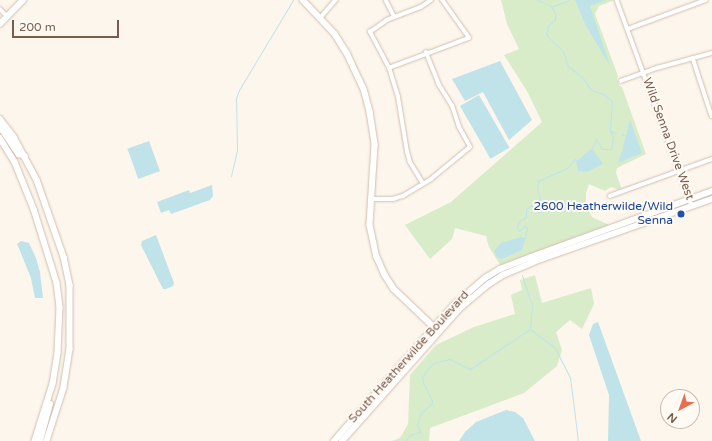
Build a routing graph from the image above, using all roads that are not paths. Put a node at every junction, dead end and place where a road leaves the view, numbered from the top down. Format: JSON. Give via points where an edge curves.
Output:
{"nodes":[{"id":1,"x":23,"y":0,"type":"edge"},
{"id":2,"x":303,"y":0,"type":"edge"},
{"id":3,"x":336,"y":0,"type":"edge"},
{"id":4,"x":386,"y":0,"type":"edge"},
{"id":5,"x":431,"y":0,"type":"edge"},
{"id":6,"x":442,"y":0,"type":"edge"},
{"id":7,"x":617,"y":0,"type":"edge"},
{"id":8,"x":706,"y":0,"type":"edge"},
{"id":9,"x":0,"y":9,"type":"edge"},
{"id":10,"x":7,"y":16,"type":"junction"},
{"id":11,"x":394,"y":16,"type":"junction"},
{"id":12,"x":321,"y":17,"type":"junction"},
{"id":13,"x":0,"y":24,"type":"edge"},
{"id":14,"x":628,"y":29,"type":"junction"},
{"id":15,"x":712,"y":53,"type":"edge"},
{"id":16,"x":426,"y":54,"type":"junction"},
{"id":17,"x":693,"y":58,"type":"junction"},
{"id":18,"x":390,"y":68,"type":"junction"},
{"id":19,"x":644,"y":72,"type":"junction"},
{"id":20,"x":622,"y":80,"type":"dead end"},
{"id":21,"x":712,"y":116,"type":"edge"},
{"id":22,"x":0,"y":119,"type":"edge"},
{"id":23,"x":0,"y":126,"type":"edge"},
{"id":24,"x":0,"y":138,"type":"edge"},
{"id":25,"x":25,"y":156,"type":"junction"},
{"id":26,"x":712,"y":159,"type":"edge"},
{"id":27,"x":679,"y":171,"type":"junction"},
{"id":28,"x":423,"y":184,"type":"junction"},
{"id":29,"x":712,"y":191,"type":"edge"},
{"id":30,"x":610,"y":196,"type":"dead end"},
{"id":31,"x":371,"y":199,"type":"junction"},
{"id":32,"x":690,"y":199,"type":"junction"},
{"id":33,"x":712,"y":199,"type":"edge"},
{"id":34,"x":692,"y":206,"type":"junction"},
{"id":35,"x":562,"y":245,"type":"junction"},
{"id":36,"x":564,"y":252,"type":"junction"},
{"id":37,"x":60,"y":307,"type":"junction"},
{"id":38,"x":71,"y":307,"type":"junction"},
{"id":39,"x":434,"y":327,"type":"junction"},
{"id":40,"x":440,"y":332,"type":"junction"},
{"id":41,"x":53,"y":384,"type":"junction"},
{"id":42,"x":338,"y":440,"type":"edge"},
{"id":43,"x":34,"y":441,"type":"edge"},
{"id":44,"x":40,"y":441,"type":"edge"},
{"id":45,"x":47,"y":441,"type":"edge"}],
"edges":[{"from":1,"to":10,"type":"main road"},
{"from":2,"to":12,"type":"main road"},
{"from":3,"to":12,"type":"street"},
{"from":4,"to":11,"type":"street"},
{"from":5,"to":11,"type":"street","via":[[421,7]]},
{"from":6,"to":16,"type":"street","via":[[469,38]]},
{"from":7,"to":14,"type":"street","name":"Wild Senna Drive West"},
{"from":8,"to":14,"type":"street"},
{"from":9,"to":10,"type":"street"},
{"from":10,"to":13,"type":"main road"},
{"from":11,"to":18,"type":"street","via":[[370,32]]},
{"from":12,"to":31,"type":"main road","via":[[348,53],[364,89],[375,145]]},
{"from":14,"to":19,"type":"street","name":"Wild Senna Drive West"},
{"from":15,"to":17,"type":"street"},
{"from":16,"to":18,"type":"street"},
{"from":16,"to":28,"type":"street","via":[[438,85],[452,106],[459,127],[470,147]]},
{"from":17,"to":19,"type":"street"},
{"from":17,"to":21,"type":"street"},
{"from":18,"to":28,"type":"street","via":[[407,152]]},
{"from":19,"to":20,"type":"street"},
{"from":19,"to":27,"type":"street","name":"Wild Senna Drive West"},
{"from":22,"to":25,"type":"main road"},
{"from":23,"to":25,"type":"main road","via":[[19,154]]},
{"from":24,"to":37,"type":"main road","via":[[15,162],[34,208],[51,258]]},
{"from":25,"to":38,"type":"main road","via":[[37,180],[64,257],[70,285]]},
{"from":26,"to":27,"type":"street"},
{"from":27,"to":30,"type":"street"},
{"from":27,"to":32,"type":"street","name":"Wild Senna Drive West"},
{"from":28,"to":31,"type":"street","via":[[393,199]]},
{"from":29,"to":32,"type":"main road","name":"South Heatherwilde Boulevard"},
{"from":31,"to":39,"type":"main road","via":[[370,225],[373,243],[385,275],[400,295]]},
{"from":32,"to":34,"type":"street","name":"Wild Senna Drive West"},
{"from":32,"to":35,"type":"main road","name":"South Heatherwilde Boulevard"},
{"from":33,"to":34,"type":"main road","name":"South Heatherwilde Boulevard"},
{"from":34,"to":36,"type":"main road","name":"South Heatherwilde Boulevard"},
{"from":35,"to":36,"type":"main road"},
{"from":35,"to":39,"type":"main road","name":"South Heatherwilde Boulevard","via":[[500,269],[485,278],[454,305]]},
{"from":36,"to":40,"type":"main road","name":"South Heatherwilde Boulevard","via":[[521,267],[489,284],[459,309]]},
{"from":37,"to":38,"type":"main road"},
{"from":37,"to":41,"type":"main road","via":[[58,353]]},
{"from":38,"to":45,"type":"main road","via":[[70,349],[64,388]]},
{"from":39,"to":40,"type":"main road"},
{"from":39,"to":42,"type":"main road","name":"South Heatherwilde Boulevard"},
{"from":40,"to":42,"type":"main road","name":"South Heatherwilde Boulevard"},
{"from":41,"to":43,"type":"main road"},
{"from":41,"to":44,"type":"main road"}]}
